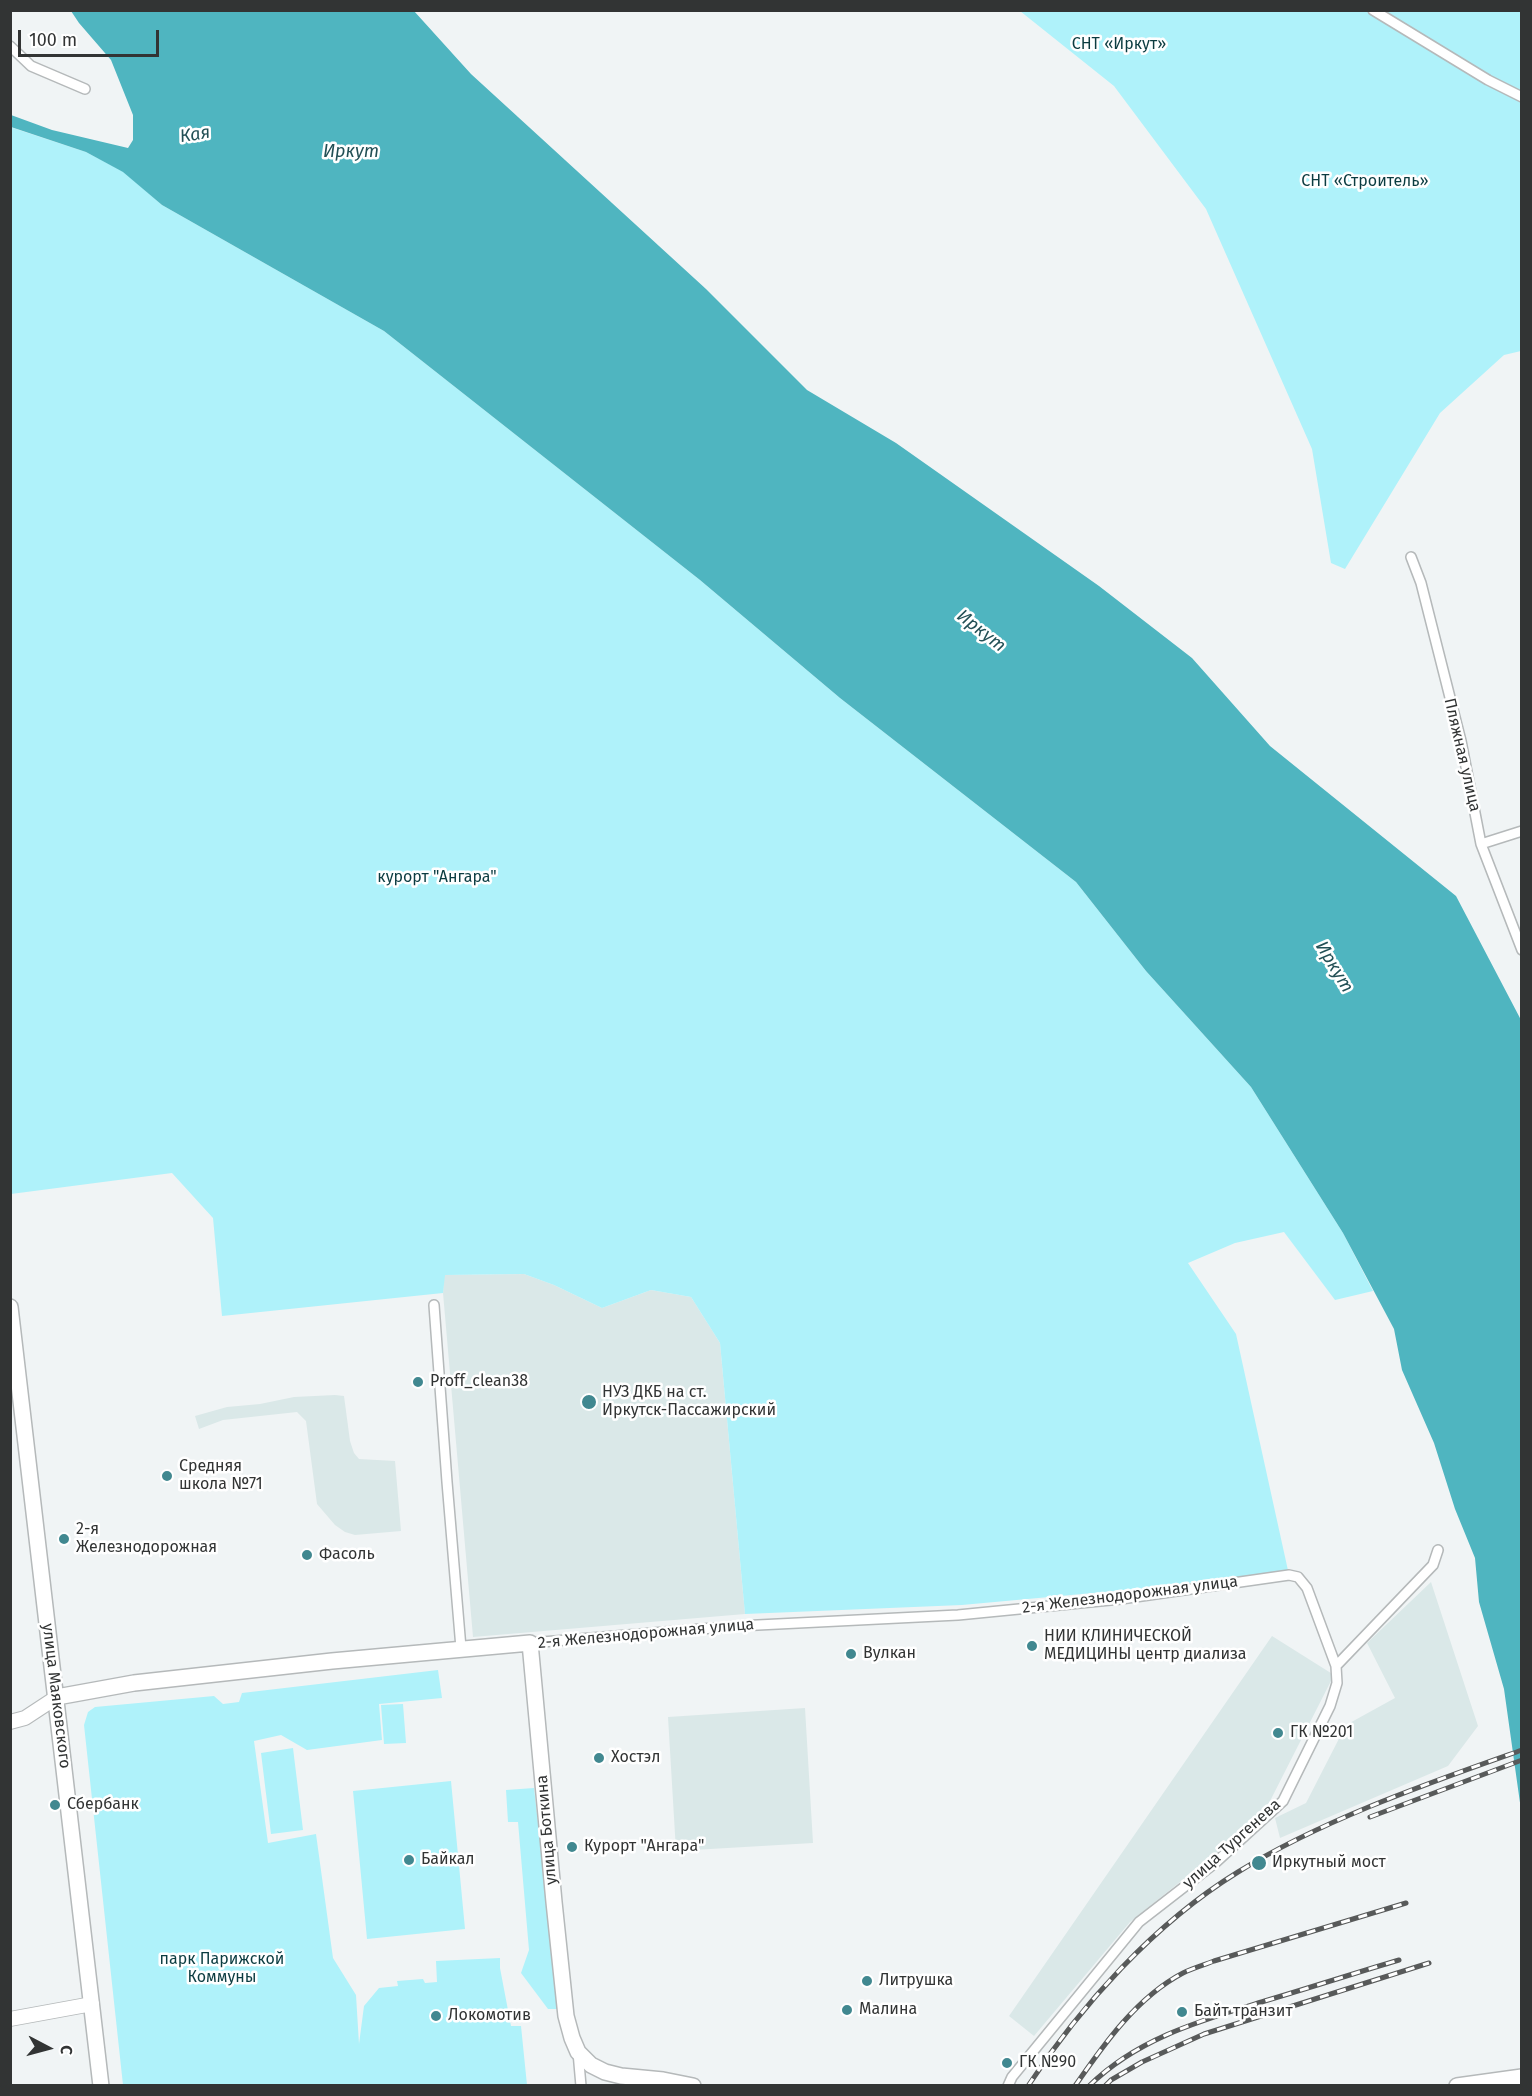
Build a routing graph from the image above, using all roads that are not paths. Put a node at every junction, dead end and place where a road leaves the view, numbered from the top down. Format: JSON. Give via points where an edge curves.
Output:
{"nodes":[{"id":1,"x":1373,"y":10,"type":"edge"},
{"id":2,"x":10,"y":46,"type":"edge"},
{"id":3,"x":85,"y":89,"type":"dead end"},
{"id":4,"x":1521,"y":97,"type":"edge"},
{"id":5,"x":1411,"y":557,"type":"dead end"},
{"id":6,"x":1521,"y":831,"type":"edge"},
{"id":7,"x":1481,"y":844,"type":"junction"},
{"id":8,"x":1521,"y":950,"type":"edge"},
{"id":9,"x":434,"y":1305,"type":"dead end"},
{"id":10,"x":10,"y":1307,"type":"edge"},
{"id":11,"x":1438,"y":1550,"type":"dead end"},
{"id":12,"x":530,"y":1643,"type":"junction"},
{"id":13,"x":461,"y":1648,"type":"junction"},
{"id":14,"x":1336,"y":1666,"type":"junction"},
{"id":15,"x":57,"y":1697,"type":"junction"},
{"id":16,"x":10,"y":1722,"type":"edge"},
{"id":17,"x":92,"y":2004,"type":"junction"},
{"id":18,"x":10,"y":2019,"type":"edge"},
{"id":19,"x":578,"y":2052,"type":"junction"},
{"id":20,"x":1521,"y":2077,"type":"edge"},
{"id":21,"x":101,"y":2085,"type":"edge"},
{"id":22,"x":581,"y":2085,"type":"edge"},
{"id":23,"x":693,"y":2085,"type":"edge"},
{"id":24,"x":1008,"y":2085,"type":"edge"},
{"id":25,"x":1463,"y":2085,"type":"edge"}],
"edges":[{"from":1,"to":4,"type":"street"},
{"from":2,"to":3,"type":"street","via":[[32,66]]},
{"from":5,"to":7,"type":"street","name":"Пляжная улица","via":[[1461,741]]},
{"from":6,"to":7,"type":"street"},
{"from":7,"to":8,"type":"street","name":"Пляжная улица"},
{"from":9,"to":13,"type":"street"},
{"from":10,"to":15,"type":"main road","name":"улица Маяковского"},
{"from":11,"to":14,"type":"street","via":[[1432,1566]]},
{"from":12,"to":13,"type":"main road","name":"2-я Железнодорожная улица"},
{"from":12,"to":14,"type":"street","name":"2-я Железнодорожная улица","via":[[738,1626],[958,1615],[1121,1599],[1289,1575],[1298,1577],[1307,1587]]},
{"from":12,"to":19,"type":"main road","name":"улица Боткина","via":[[566,2016]]},
{"from":13,"to":15,"type":"main road","name":"2-я Железнодорожная улица","via":[[134,1683]]},
{"from":14,"to":24,"type":"street","name":"улица Тургенева","via":[[1337,1683],[1330,1706],[1283,1801],[1215,1863],[1139,1922]]},
{"from":15,"to":16,"type":"main road","name":"2-я Железнодорожная улица","via":[[25,1719]]},
{"from":15,"to":17,"type":"main road","name":"улица Маяковского"},
{"from":17,"to":18,"type":"main road"},
{"from":17,"to":21,"type":"main road","name":"улица Маяковского"},
{"from":19,"to":22,"type":"street"},
{"from":19,"to":23,"type":"main road","via":[[605,2072]]},
{"from":20,"to":25,"type":"main road"}]}
